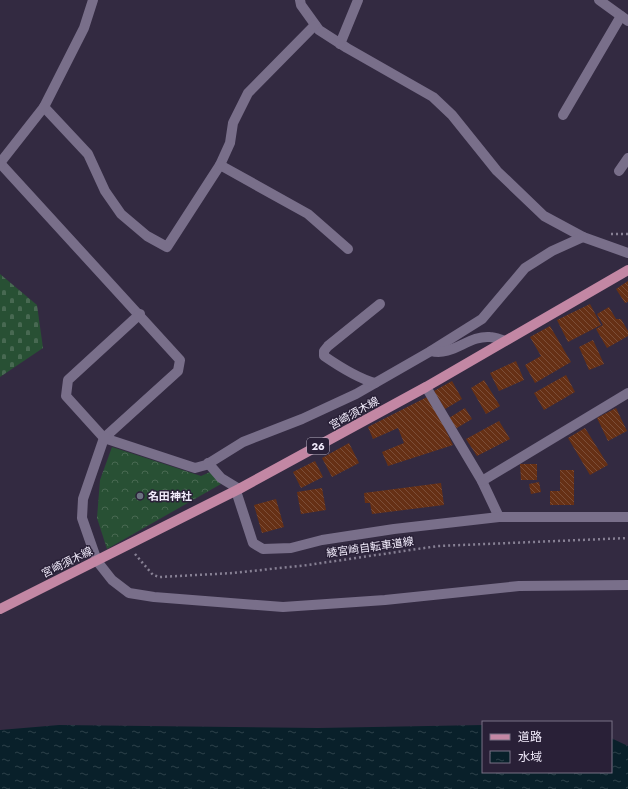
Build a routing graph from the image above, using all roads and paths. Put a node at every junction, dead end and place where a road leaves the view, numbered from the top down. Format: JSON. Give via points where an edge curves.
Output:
{"nodes":[{"id":1,"x":92,"y":0,"type":"edge"},
{"id":2,"x":300,"y":0,"type":"edge"},
{"id":3,"x":358,"y":0,"type":"edge"},
{"id":4,"x":600,"y":0,"type":"edge"},
{"id":5,"x":624,"y":18,"type":"edge"},
{"id":6,"x":315,"y":25,"type":"junction"},
{"id":7,"x":340,"y":44,"type":"junction"},
{"id":8,"x":44,"y":107,"type":"junction"},
{"id":9,"x":563,"y":115,"type":"dead end"},
{"id":10,"x":628,"y":158,"type":"edge"},
{"id":11,"x":0,"y":163,"type":"edge"},
{"id":12,"x":220,"y":165,"type":"junction"},
{"id":13,"x":619,"y":171,"type":"dead end"},
{"id":14,"x":583,"y":237,"type":"junction"},
{"id":15,"x":348,"y":249,"type":"dead end"},
{"id":16,"x":628,"y":253,"type":"edge"},
{"id":17,"x":628,"y":270,"type":"edge"},
{"id":18,"x":380,"y":304,"type":"dead end"},
{"id":19,"x":140,"y":314,"type":"junction"},
{"id":20,"x":505,"y":341,"type":"junction"},
{"id":21,"x":431,"y":351,"type":"junction"},
{"id":22,"x":375,"y":383,"type":"junction"},
{"id":23,"x":426,"y":387,"type":"junction"},
{"id":24,"x":628,"y":393,"type":"edge"},
{"id":25,"x":104,"y":438,"type":"junction"},
{"id":26,"x":208,"y":463,"type":"junction"},
{"id":27,"x":482,"y":482,"type":"junction"},
{"id":28,"x":238,"y":490,"type":"junction"},
{"id":29,"x":628,"y":517,"type":"edge"},
{"id":30,"x":499,"y":518,"type":"junction"},
{"id":31,"x":628,"y":538,"type":"edge"},
{"id":32,"x":129,"y":545,"type":"junction"},
{"id":33,"x":97,"y":561,"type":"junction"},
{"id":34,"x":628,"y":585,"type":"edge"},
{"id":35,"x":0,"y":609,"type":"edge"}],
"edges":[{"from":1,"to":8,"type":"street","via":[[84,28]]},
{"from":2,"to":6,"type":"street"},
{"from":3,"to":7,"type":"street"},
{"from":4,"to":5,"type":"street"},
{"from":5,"to":9,"type":"street"},
{"from":6,"to":7,"type":"street"},
{"from":6,"to":12,"type":"street","via":[[248,93],[233,124],[230,143]]},
{"from":7,"to":14,"type":"street","via":[[433,97],[452,115],[497,171],[544,216]]},
{"from":8,"to":11,"type":"street"},
{"from":8,"to":12,"type":"street","via":[[88,154],[105,192],[120,214],[147,236],[167,247]]},
{"from":10,"to":13,"type":"street"},
{"from":11,"to":19,"type":"street"},
{"from":12,"to":15,"type":"street","via":[[308,214]]},
{"from":14,"to":16,"type":"street"},
{"from":14,"to":21,"type":"street","via":[[552,250],[525,268],[482,319]]},
{"from":17,"to":20,"type":"main road","name":"宮崎須木線","number":"26"},
{"from":18,"to":22,"type":"street","via":[[324,351],[324,356],[331,361],[362,380]]},
{"from":19,"to":25,"type":"street","via":[[68,380],[66,396]]},
{"from":19,"to":25,"type":"street","via":[[180,360],[178,371]]},
{"from":20,"to":21,"type":"street","via":[[490,336],[474,339],[439,353]]},
{"from":20,"to":23,"type":"main road","name":"宮崎須木線","number":"26"},
{"from":21,"to":22,"type":"street"},
{"from":22,"to":26,"type":"street","via":[[302,419],[243,442]]},
{"from":23,"to":27,"type":"street"},
{"from":23,"to":28,"type":"main road","name":"宮崎須木線","number":"26"},
{"from":24,"to":27,"type":"street"},
{"from":25,"to":26,"type":"street","via":[[195,468]]},
{"from":25,"to":33,"type":"street","via":[[83,499],[82,518]]},
{"from":26,"to":28,"type":"street","via":[[220,478]]},
{"from":27,"to":30,"type":"street"},
{"from":28,"to":30,"type":"street","via":[[253,543],[263,549],[291,548],[322,540],[387,530]]},
{"from":28,"to":32,"type":"main road","name":"宮崎須木線","number":"26"},
{"from":29,"to":30,"type":"street"},
{"from":31,"to":32,"type":"path","name":"綾宮崎自転車道線","via":[[438,546],[308,565],[160,577],[153,575]]},
{"from":32,"to":33,"type":"main road","name":"宮崎須木線","number":"26"},
{"from":33,"to":34,"type":"street","via":[[112,580],[129,593],[283,607],[385,600],[520,586]]},
{"from":33,"to":35,"type":"main road","name":"宮崎須木線","number":"26"}]}
